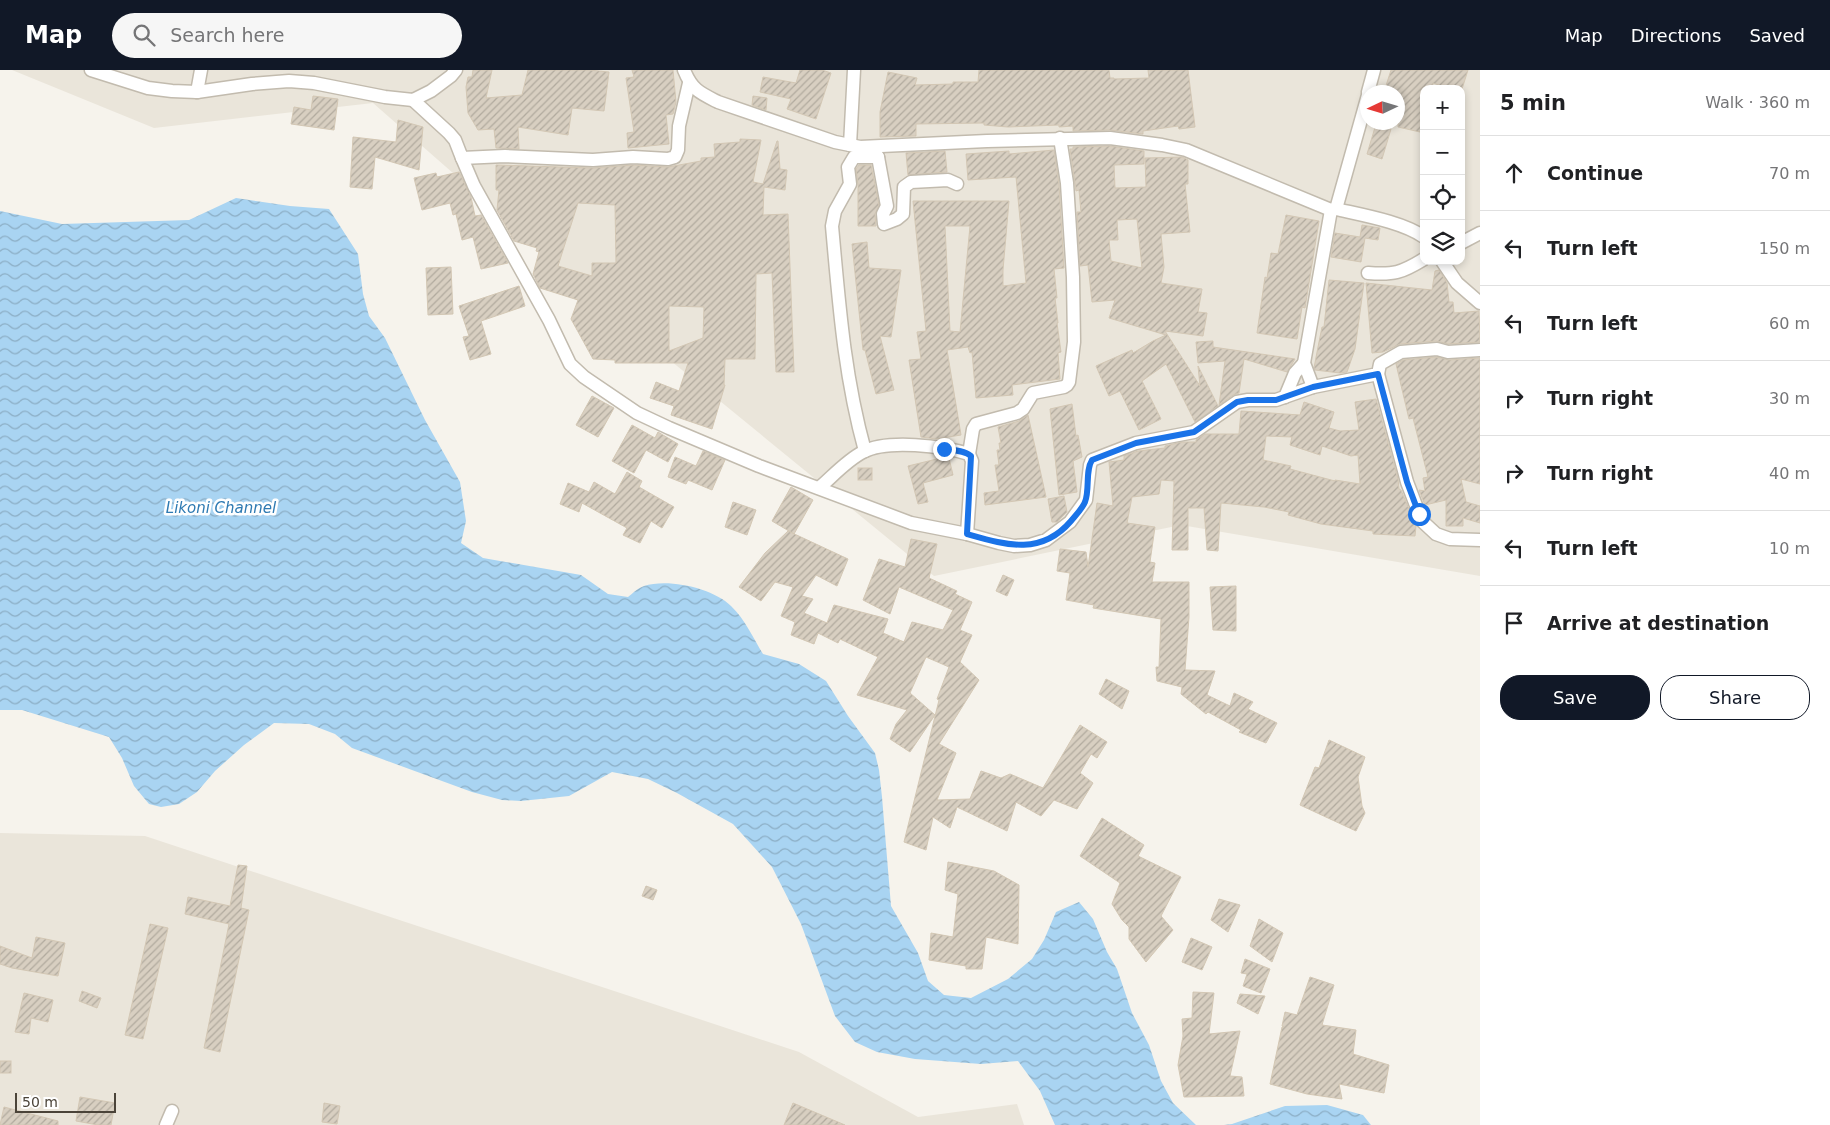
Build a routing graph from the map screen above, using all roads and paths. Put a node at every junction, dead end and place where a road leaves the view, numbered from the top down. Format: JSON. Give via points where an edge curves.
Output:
{"nodes":[{"id":1,"x":91,"y":70,"type":"edge"},
{"id":2,"x":201,"y":70,"type":"edge"},
{"id":3,"x":456,"y":70,"type":"edge"},
{"id":4,"x":684,"y":70,"type":"edge"},
{"id":5,"x":854,"y":70,"type":"edge"},
{"id":6,"x":1374,"y":70,"type":"edge"},
{"id":7,"x":689,"y":83,"type":"junction"},
{"id":8,"x":1370,"y":85,"type":"edge"},
{"id":9,"x":197,"y":92,"type":"junction"},
{"id":10,"x":413,"y":100,"type":"junction"},
{"id":11,"x":1360,"y":121,"type":"edge"},
{"id":12,"x":1060,"y":138,"type":"junction"},
{"id":13,"x":850,"y":145,"type":"junction"},
{"id":14,"x":870,"y":146,"type":"junction"},
{"id":15,"x":878,"y":157,"type":"junction"},
{"id":16,"x":462,"y":158,"type":"junction"},
{"id":17,"x":957,"y":184,"type":"dead end"},
{"id":18,"x":1334,"y":210,"type":"junction"},
{"id":19,"x":1480,"y":233,"type":"edge"},
{"id":20,"x":1420,"y":235,"type":"edge"},
{"id":21,"x":1465,"y":242,"type":"edge"},
{"id":22,"x":1420,"y":261,"type":"edge"},
{"id":23,"x":1445,"y":265,"type":"edge"},
{"id":24,"x":1368,"y":273,"type":"dead end"},
{"id":25,"x":1480,"y":303,"type":"edge"},
{"id":26,"x":1480,"y":350,"type":"edge"},
{"id":27,"x":1304,"y":363,"type":"junction"},
{"id":28,"x":1378,"y":374,"type":"junction"},
{"id":29,"x":1313,"y":387,"type":"junction"},
{"id":30,"x":1286,"y":397,"type":"junction"},
{"id":31,"x":865,"y":451,"type":"junction"},
{"id":32,"x":969,"y":454,"type":"junction"},
{"id":33,"x":819,"y":488,"type":"junction"},
{"id":34,"x":967,"y":534,"type":"junction"},
{"id":35,"x":1480,"y":540,"type":"edge"},
{"id":36,"x":172,"y":1111,"type":"dead end"},
{"id":37,"x":166,"y":1125,"type":"edge"}],
"edges":[{"from":1,"to":9,"type":"street","via":[[148,88]]},
{"from":2,"to":9,"type":"street"},
{"from":3,"to":10,"type":"street","via":[[431,91]]},
{"from":4,"to":7,"type":"street"},
{"from":5,"to":13,"type":"street"},
{"from":6,"to":8,"type":"street"},
{"from":7,"to":13,"type":"street","via":[[718,102]]},
{"from":7,"to":16,"type":"street","via":[[675,157],[593,160],[505,156]]},
{"from":9,"to":10,"type":"street","via":[[289,81]]},
{"from":10,"to":16,"type":"street","via":[[455,140]]},
{"from":11,"to":18,"type":"street"},
{"from":12,"to":14,"type":"street"},
{"from":12,"to":18,"type":"street","via":[[1110,138],[1173,147]]},
{"from":12,"to":32,"type":"street","via":[[1067,183],[1073,277],[1074,342],[1069,382],[1064,387],[1033,393],[1023,408],[1013,415],[976,424]]},
{"from":13,"to":14,"type":"street"},
{"from":14,"to":15,"type":"street"},
{"from":15,"to":17,"type":"street","via":[[887,206],[883,214],[884,224],[903,214],[904,187],[907,184],[948,180]]},
{"from":15,"to":31,"type":"street","via":[[854,157],[848,167],[850,184],[835,210],[832,226],[842,340],[851,396]]},
{"from":16,"to":33,"type":"street","via":[[474,186],[575,370],[637,413],[759,466]]},
{"from":18,"to":20,"type":"street","via":[[1382,220]]},
{"from":18,"to":27,"type":"street"},
{"from":19,"to":21,"type":"street"},
{"from":22,"to":24,"type":"street","via":[[1390,274]]},
{"from":23,"to":25,"type":"street","via":[[1457,283]]},
{"from":26,"to":28,"type":"street","via":[[1448,352],[1437,348],[1401,352],[1380,364]]},
{"from":27,"to":29,"type":"street"},
{"from":27,"to":30,"type":"street","via":[[1295,373]]},
{"from":28,"to":29,"type":"street"},
{"from":28,"to":35,"type":"street","via":[[1407,482],[1422,521],[1436,534],[1450,539]]},
{"from":29,"to":30,"type":"street"},
{"from":30,"to":34,"type":"street","via":[[1237,402],[1194,432],[1136,443],[1092,460],[1084,505],[1064,528],[1046,540],[1014,546]]},
{"from":31,"to":32,"type":"street","via":[[893,444]]},
{"from":31,"to":33,"type":"street","via":[[852,458]]},
{"from":32,"to":34,"type":"street","via":[[972,461]]},
{"from":33,"to":34,"type":"street","via":[[911,523]]},
{"from":36,"to":37,"type":"street"}]}
